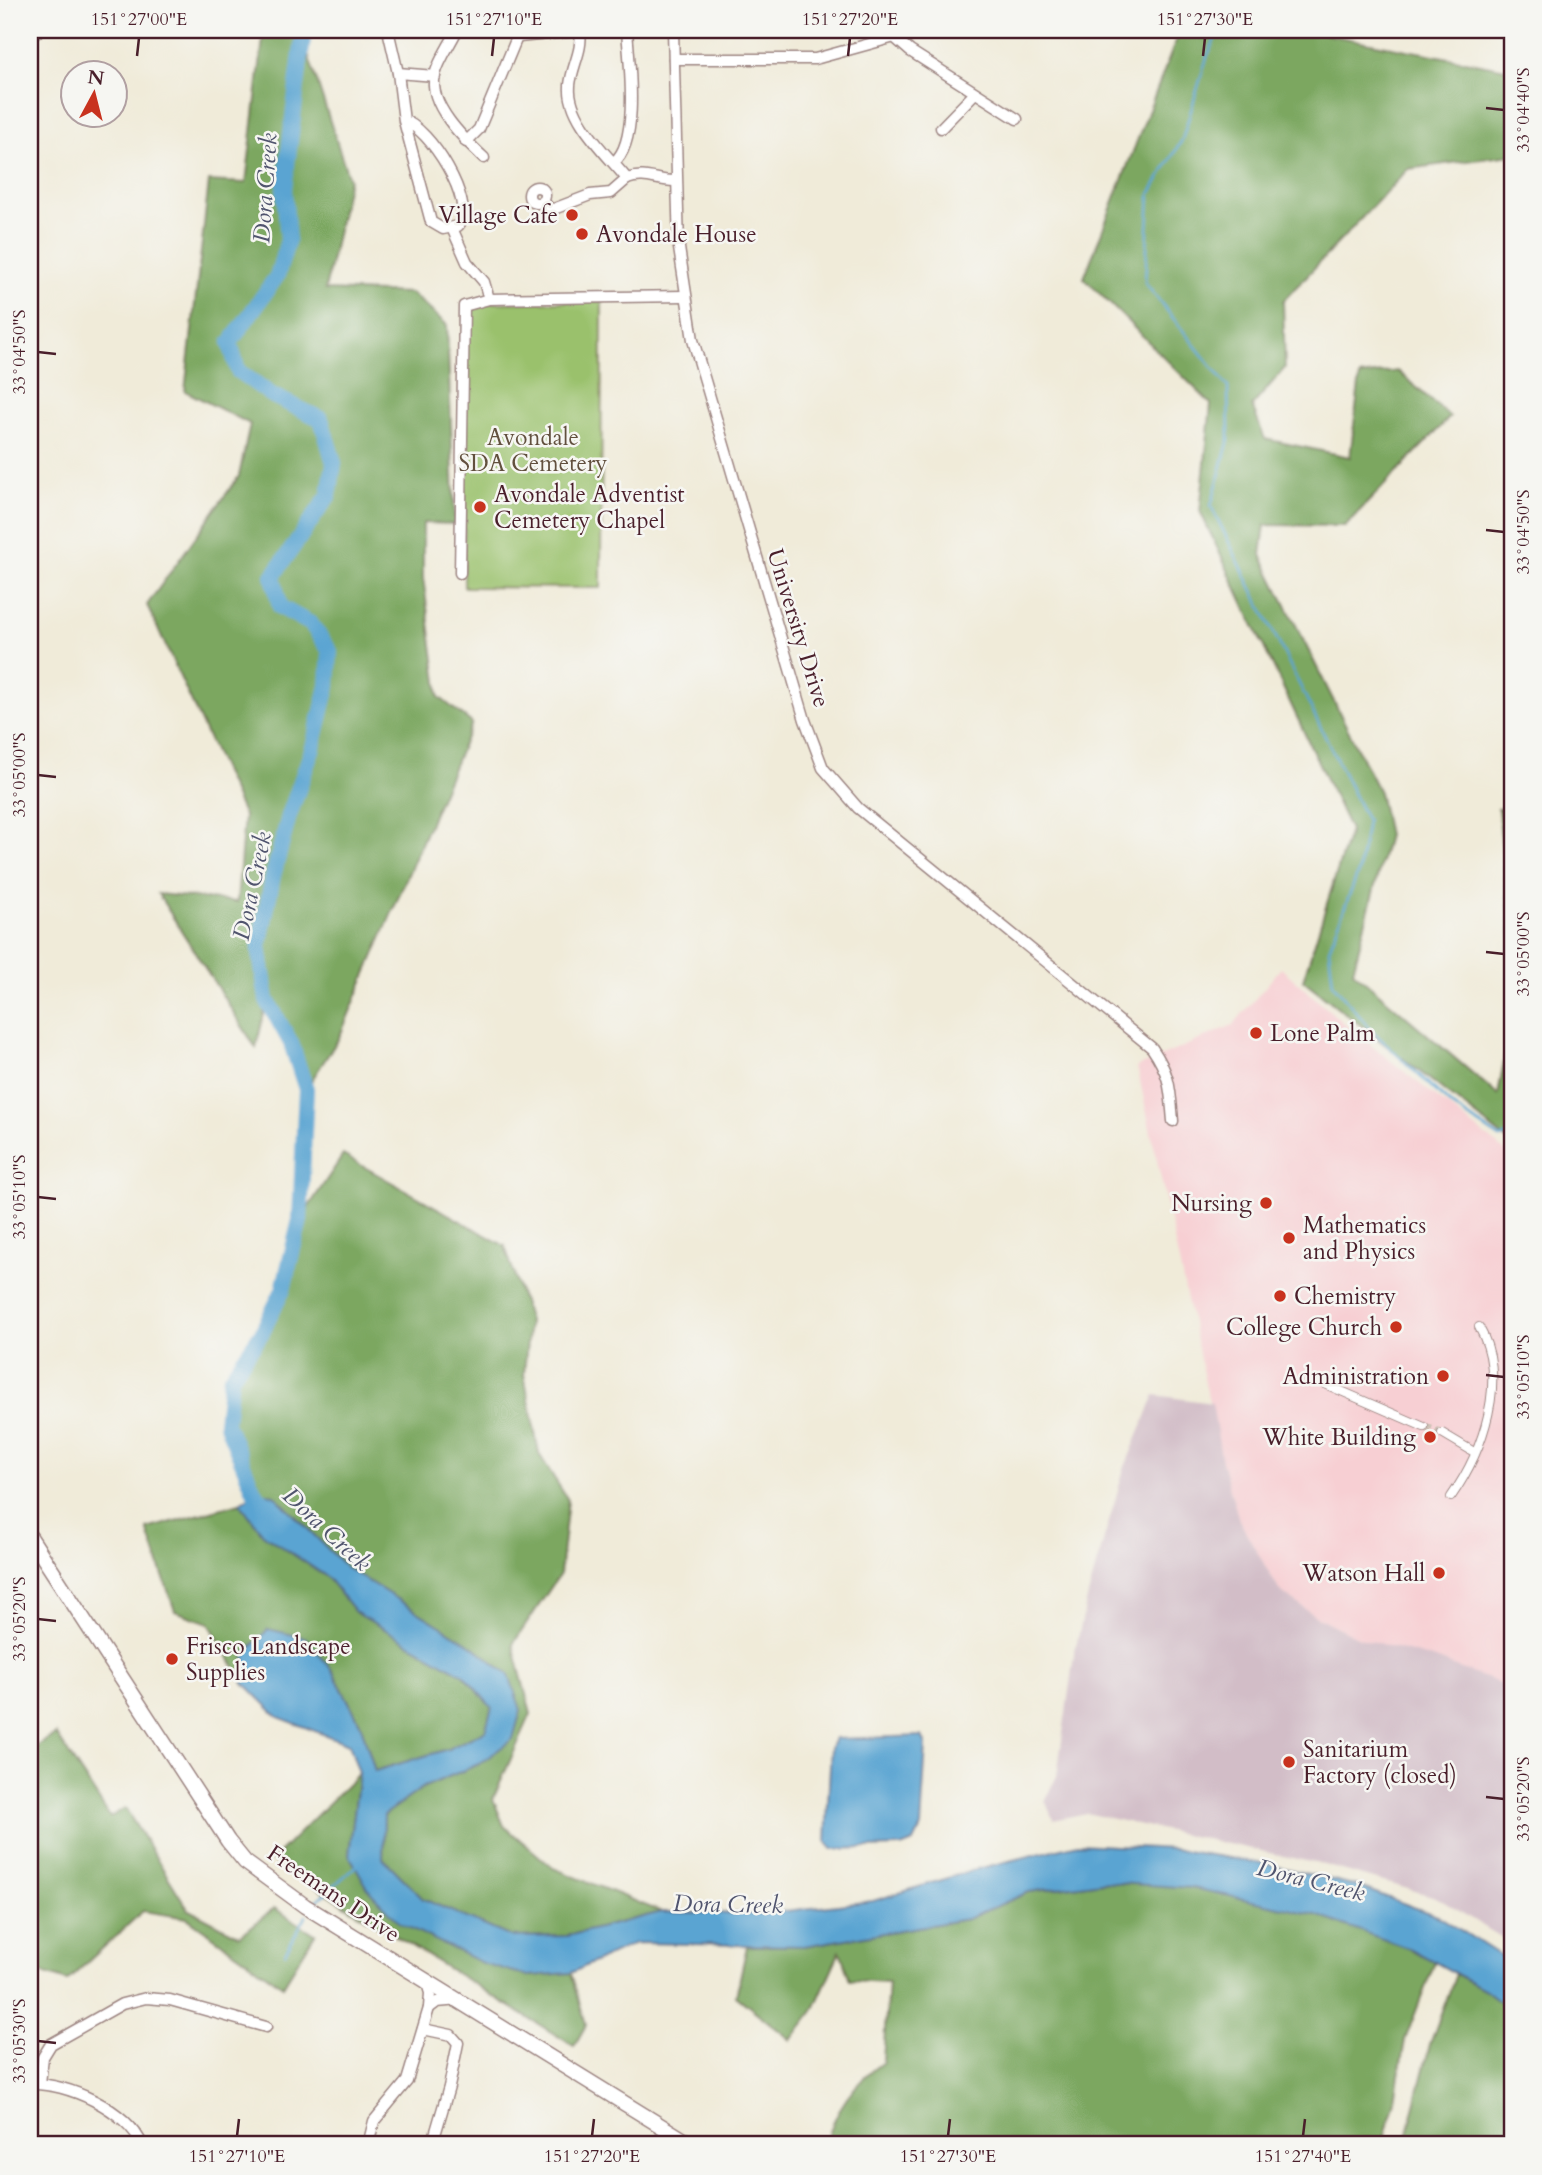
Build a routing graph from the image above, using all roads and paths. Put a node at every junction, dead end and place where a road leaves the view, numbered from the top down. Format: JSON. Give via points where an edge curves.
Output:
{"nodes":[{"id":1,"x":37,"y":30,"type":"edge"},
{"id":2,"x":388,"y":30,"type":"edge"},
{"id":3,"x":457,"y":30,"type":"edge"},
{"id":4,"x":584,"y":30,"type":"edge"},
{"id":5,"x":628,"y":30,"type":"edge"},
{"id":6,"x":673,"y":30,"type":"edge"},
{"id":7,"x":920,"y":30,"type":"edge"},
{"id":8,"x":519,"y":33,"type":"edge"},
{"id":9,"x":30,"y":34,"type":"edge"},
{"id":10,"x":894,"y":37,"type":"junction"},
{"id":11,"x":674,"y":59,"type":"junction"},
{"id":12,"x":398,"y":73,"type":"junction"},
{"id":13,"x":435,"y":76,"type":"junction"},
{"id":14,"x":975,"y":93,"type":"junction"},
{"id":15,"x":1017,"y":119,"type":"dead end"},
{"id":16,"x":404,"y":121,"type":"junction"},
{"id":17,"x":941,"y":128,"type":"dead end"},
{"id":18,"x":466,"y":142,"type":"junction"},
{"id":19,"x":484,"y":158,"type":"dead end"},
{"id":20,"x":614,"y":162,"type":"junction"},
{"id":21,"x":627,"y":179,"type":"junction"},
{"id":22,"x":676,"y":181,"type":"junction"},
{"id":23,"x":542,"y":201,"type":"dead end"},
{"id":24,"x":452,"y":228,"type":"junction"},
{"id":25,"x":685,"y":296,"type":"junction"},
{"id":26,"x":489,"y":299,"type":"junction"},
{"id":27,"x":460,"y":573,"type":"dead end"},
{"id":28,"x":1173,"y":1121,"type":"dead end"},
{"id":29,"x":1479,"y":1327,"type":"dead end"},
{"id":30,"x":1325,"y":1384,"type":"dead end"},
{"id":31,"x":1424,"y":1427,"type":"tunnel mouth"},
{"id":32,"x":1442,"y":1433,"type":"tunnel mouth"},
{"id":33,"x":1474,"y":1452,"type":"junction"},
{"id":34,"x":1451,"y":1497,"type":"dead end"},
{"id":35,"x":30,"y":1537,"type":"edge"},
{"id":36,"x":426,"y":1980,"type":"junction"},
{"id":37,"x":459,"y":2000,"type":"junction"},
{"id":38,"x":429,"y":2008,"type":"junction"},
{"id":39,"x":266,"y":2027,"type":"dead end"},
{"id":40,"x":423,"y":2029,"type":"junction"},
{"id":41,"x":35,"y":2083,"type":"edge"},
{"id":42,"x":142,"y":2145,"type":"edge"},
{"id":43,"x":368,"y":2145,"type":"edge"},
{"id":44,"x":432,"y":2145,"type":"edge"},
{"id":45,"x":692,"y":2145,"type":"edge"}],
"edges":[{"from":1,"to":9,"type":"main road"},
{"from":2,"to":12,"type":"street"},
{"from":3,"to":13,"type":"street"},
{"from":4,"to":8,"type":"street"},
{"from":4,"to":20,"type":"street","via":[[571,97],[579,117]]},
{"from":5,"to":20,"type":"street","via":[[629,131],[621,156]]},
{"from":6,"to":11,"type":"street","name":"University Drive"},
{"from":7,"to":10,"type":"street"},
{"from":8,"to":18,"type":"street","via":[[479,129]]},
{"from":10,"to":11,"type":"street","via":[[815,59]]},
{"from":10,"to":14,"type":"street"},
{"from":11,"to":22,"type":"street","name":"University Drive"},
{"from":12,"to":13,"type":"street"},
{"from":12,"to":16,"type":"street"},
{"from":13,"to":18,"type":"street","via":[[435,94]]},
{"from":14,"to":15,"type":"street"},
{"from":14,"to":17,"type":"street"},
{"from":16,"to":24,"type":"street","via":[[431,222]]},
{"from":16,"to":24,"type":"street","via":[[416,125],[461,195],[465,215]]},
{"from":18,"to":19,"type":"street"},
{"from":20,"to":21,"type":"street"},
{"from":21,"to":22,"type":"street","via":[[645,175]]},
{"from":21,"to":23,"type":"street","via":[[611,193],[590,195],[559,208],[551,210]]},
{"from":22,"to":25,"type":"street","name":"University Drive"},
{"from":24,"to":26,"type":"street"},
{"from":25,"to":26,"type":"street"},
{"from":25,"to":28,"type":"street","name":"University Drive","via":[[710,403],[774,622],[823,768],[858,808],[1152,1048],[1172,1086]]},
{"from":26,"to":27,"type":"street","via":[[469,303],[462,312]]},
{"from":29,"to":33,"type":"street","via":[[1490,1346],[1494,1382]]},
{"from":30,"to":31,"type":"street"},
{"from":32,"to":33,"type":"street"},
{"from":33,"to":34,"type":"street","via":[[1469,1471]]},
{"from":35,"to":36,"type":"main road","name":"Freemans Drive","via":[[236,1852],[305,1906]]},
{"from":36,"to":37,"type":"main road","name":"Freemans Drive"},
{"from":36,"to":38,"type":"street"},
{"from":37,"to":38,"type":"street","via":[[437,2002]]},
{"from":37,"to":45,"type":"main road","name":"Freemans Drive"},
{"from":38,"to":40,"type":"street"},
{"from":39,"to":41,"type":"street","via":[[170,2000],[135,2000],[51,2044]]},
{"from":40,"to":43,"type":"street","via":[[407,2081],[374,2121]]},
{"from":40,"to":44,"type":"street","via":[[451,2035],[458,2043]]},
{"from":41,"to":42,"type":"street","via":[[97,2102],[127,2122]]}]}
